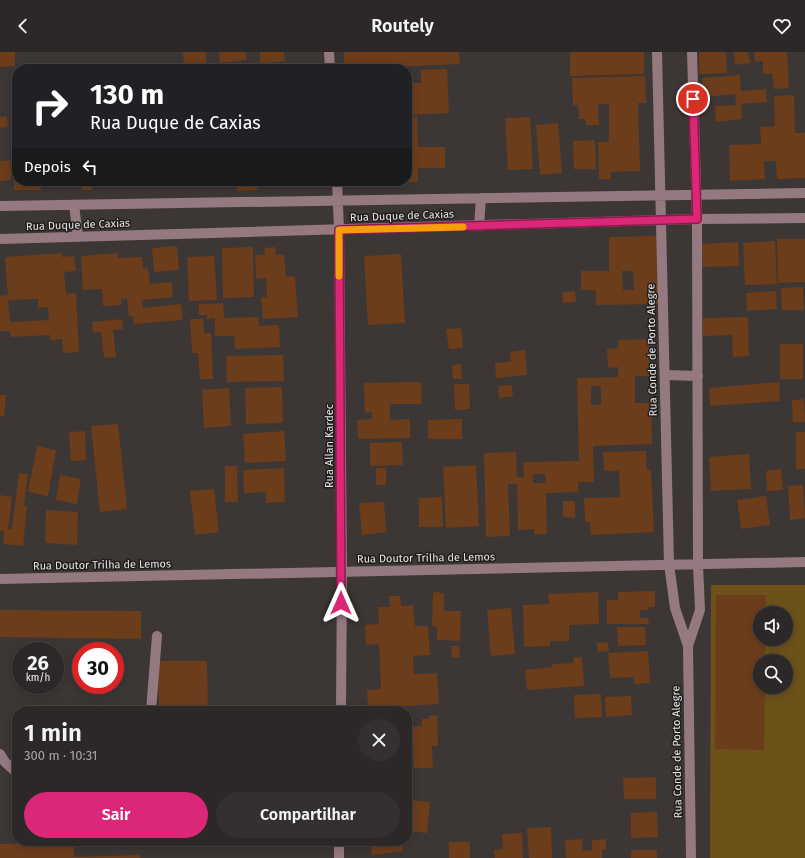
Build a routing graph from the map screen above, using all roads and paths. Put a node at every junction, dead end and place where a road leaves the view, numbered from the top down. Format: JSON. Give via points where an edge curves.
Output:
{"nodes":[{"id":1,"x":329,"y":52,"type":"edge"},
{"id":2,"x":657,"y":52,"type":"edge"},
{"id":3,"x":692,"y":52,"type":"edge"},
{"id":4,"x":330,"y":64,"type":"edge"},
{"id":5,"x":337,"y":186,"type":"edge"},
{"id":6,"x":805,"y":193,"type":"edge"},
{"id":7,"x":661,"y":194,"type":"junction"},
{"id":8,"x":696,"y":194,"type":"junction"},
{"id":9,"x":481,"y":198,"type":"junction"},
{"id":10,"x":338,"y":202,"type":"junction"},
{"id":11,"x":74,"y":205,"type":"junction"},
{"id":12,"x":0,"y":206,"type":"edge"},
{"id":13,"x":805,"y":218,"type":"edge"},
{"id":14,"x":697,"y":219,"type":"junction"},
{"id":15,"x":661,"y":221,"type":"junction"},
{"id":16,"x":479,"y":226,"type":"junction"},
{"id":17,"x":339,"y":230,"type":"junction"},
{"id":18,"x":78,"y":237,"type":"junction"},
{"id":19,"x":0,"y":239,"type":"edge"},
{"id":20,"x":665,"y":375,"type":"junction"},
{"id":21,"x":698,"y":376,"type":"junction"},
{"id":22,"x":805,"y":562,"type":"edge"},
{"id":23,"x":669,"y":564,"type":"junction"},
{"id":24,"x":698,"y":565,"type":"junction"},
{"id":25,"x":342,"y":572,"type":"junction"},
{"id":26,"x":0,"y":579,"type":"edge"},
{"id":27,"x":157,"y":636,"type":"dead end"},
{"id":28,"x":688,"y":646,"type":"junction"},
{"id":29,"x":151,"y":706,"type":"edge"},
{"id":30,"x":340,"y":706,"type":"edge"},
{"id":31,"x":0,"y":754,"type":"edge"},
{"id":32,"x":12,"y":768,"type":"edge"},
{"id":33,"x":340,"y":846,"type":"edge"},
{"id":34,"x":339,"y":858,"type":"edge"},
{"id":35,"x":691,"y":858,"type":"edge"}],
"edges":[{"from":1,"to":4,"type":"street"},
{"from":2,"to":7,"type":"street","name":"Rua Conde de Porto Alegre"},
{"from":3,"to":8,"type":"street","name":"Rua Conde de Porto Alegre"},
{"from":5,"to":10,"type":"street","name":"Rua Allan Kardec"},
{"from":6,"to":8,"type":"street","name":"Rua Duque de Caxias"},
{"from":7,"to":8,"type":"street","name":"Rua Duque de Caxias"},
{"from":7,"to":9,"type":"street","name":"Rua Duque de Caxias"},
{"from":7,"to":15,"type":"street","name":"Rua Conde de Porto Alegre"},
{"from":8,"to":14,"type":"street","name":"Rua Conde de Porto Alegre"},
{"from":9,"to":10,"type":"street","name":"Rua Duque de Caxias"},
{"from":9,"to":16,"type":"street"},
{"from":10,"to":11,"type":"street","name":"Rua Duque de Caxias"},
{"from":10,"to":17,"type":"street","name":"Rua Allan Kardec"},
{"from":11,"to":12,"type":"street","name":"Rua Duque de Caxias"},
{"from":11,"to":18,"type":"street"},
{"from":13,"to":14,"type":"street","name":"Rua Duque de Caxias"},
{"from":14,"to":15,"type":"street","name":"Rua Duque de Caxias"},
{"from":14,"to":21,"type":"street","name":"Rua Conde de Porto Alegre"},
{"from":15,"to":16,"type":"street","name":"Rua Duque de Caxias"},
{"from":15,"to":20,"type":"street","name":"Rua Conde de Porto Alegre"},
{"from":16,"to":17,"type":"street","name":"Rua Duque de Caxias"},
{"from":17,"to":18,"type":"street","name":"Rua Duque de Caxias"},
{"from":17,"to":25,"type":"street","name":"Rua Allan Kardec"},
{"from":18,"to":19,"type":"street","name":"Rua Duque de Caxias"},
{"from":20,"to":21,"type":"street"},
{"from":20,"to":23,"type":"street","name":"Rua Conde de Porto Alegre"},
{"from":21,"to":24,"type":"street","name":"Rua Conde de Porto Alegre"},
{"from":22,"to":24,"type":"street","name":"Rua Doutor Trilha de Lemos"},
{"from":23,"to":24,"type":"street","name":"Rua Doutor Trilha de Lemos"},
{"from":23,"to":25,"type":"street","name":"Rua Doutor Trilha de Lemos"},
{"from":23,"to":28,"type":"street","name":"Rua Conde de Porto Alegre","via":[[675,608]]},
{"from":24,"to":28,"type":"street","name":"Rua Conde de Porto Alegre","via":[[700,610]]},
{"from":25,"to":26,"type":"street","name":"Rua Doutor Trilha de Lemos"},
{"from":25,"to":30,"type":"street","name":"Rua Allan Kardec"},
{"from":27,"to":29,"type":"street"},
{"from":28,"to":35,"type":"street","name":"Rua Conde de Porto Alegre"},
{"from":31,"to":32,"type":"street"},
{"from":33,"to":34,"type":"street"}]}
